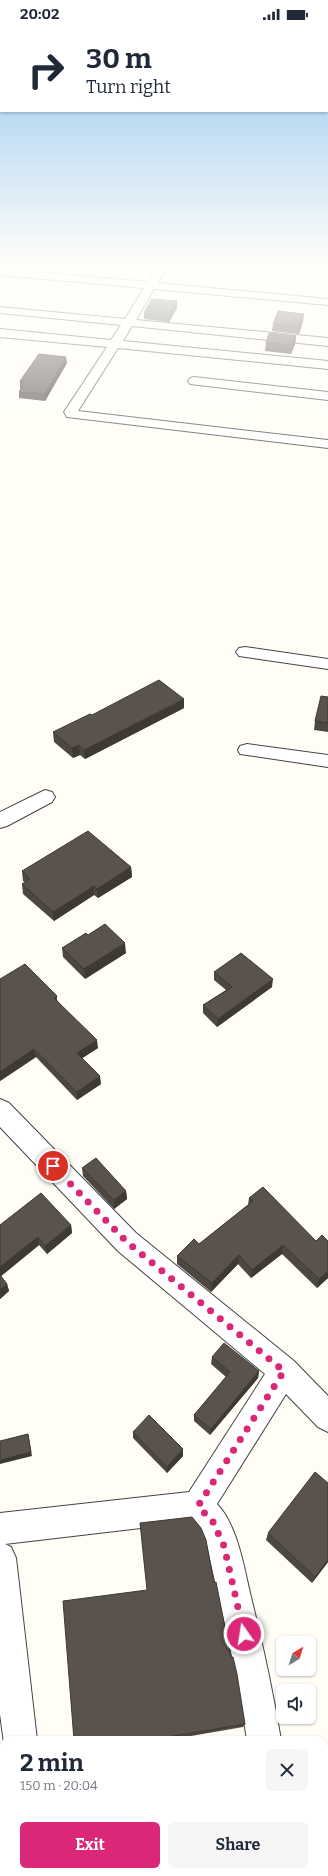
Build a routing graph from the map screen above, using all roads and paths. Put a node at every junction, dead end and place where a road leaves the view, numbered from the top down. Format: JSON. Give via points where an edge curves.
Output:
{"nodes":[{"id":1,"x":112,"y":349,"type":"edge"},
{"id":2,"x":168,"y":349,"type":"edge"},
{"id":3,"x":328,"y":365,"type":"edge"},
{"id":4,"x":194,"y":381,"type":"dead end"},
{"id":5,"x":328,"y":396,"type":"edge"},
{"id":6,"x":328,"y":444,"type":"edge"},
{"id":7,"x":246,"y":652,"type":"dead end"},
{"id":8,"x":328,"y":664,"type":"edge"},
{"id":9,"x":247,"y":750,"type":"dead end"},
{"id":10,"x":328,"y":762,"type":"edge"},
{"id":11,"x":45,"y":797,"type":"dead end"},
{"id":12,"x":0,"y":821,"type":"edge"},
{"id":13,"x":0,"y":1110,"type":"edge"},
{"id":14,"x":284,"y":1371,"type":"junction"},
{"id":15,"x":328,"y":1417,"type":"edge"},
{"id":16,"x":198,"y":1506,"type":"junction"},
{"id":17,"x":0,"y":1528,"type":"edge"},
{"id":18,"x":0,"y":1558,"type":"edge"},
{"id":19,"x":20,"y":1736,"type":"edge"},
{"id":20,"x":263,"y":1736,"type":"edge"}],
"edges":[{"from":1,"to":6,"type":"street","via":[[72,414]]},
{"from":2,"to":3,"type":"street"},
{"from":4,"to":5,"type":"street"},
{"from":7,"to":8,"type":"street"},
{"from":9,"to":10,"type":"street"},
{"from":11,"to":12,"type":"street"},
{"from":13,"to":14,"type":"street","via":[[127,1242]]},
{"from":14,"to":15,"type":"street"},
{"from":14,"to":16,"type":"street"},
{"from":16,"to":17,"type":"street"},
{"from":16,"to":20,"type":"street","via":[[213,1522],[224,1546],[254,1678]]},
{"from":18,"to":19,"type":"street"}]}
